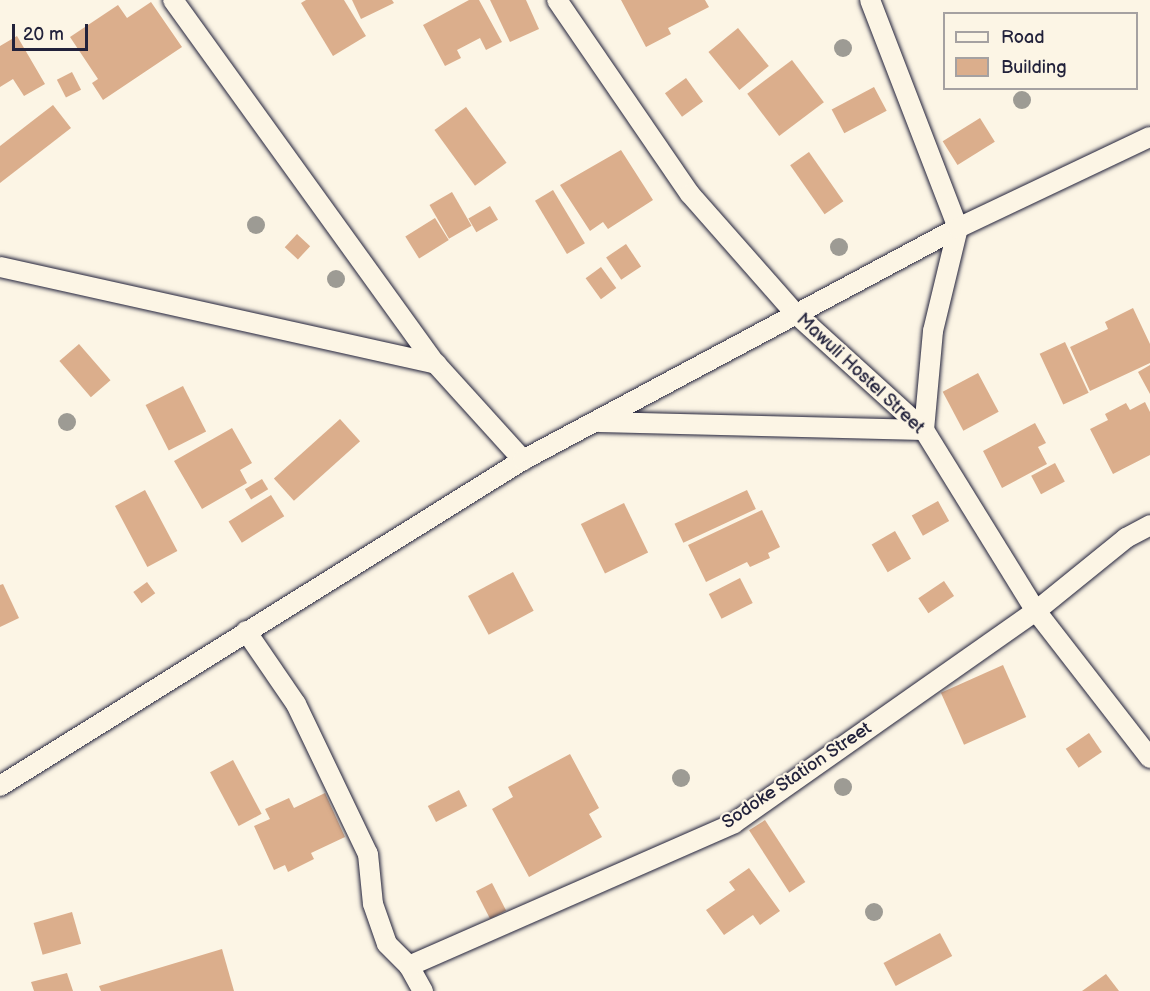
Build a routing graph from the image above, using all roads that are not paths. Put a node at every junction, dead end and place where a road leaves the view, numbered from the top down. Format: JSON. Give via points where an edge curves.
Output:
{"nodes":[{"id":1,"x":172,"y":0,"type":"edge"},
{"id":2,"x":557,"y":0,"type":"edge"},
{"id":3,"x":870,"y":0,"type":"edge"},
{"id":4,"x":1150,"y":137,"type":"edge"},
{"id":5,"x":958,"y":228,"type":"junction"},
{"id":6,"x":0,"y":267,"type":"edge"},
{"id":7,"x":795,"y":313,"type":"junction"},
{"id":8,"x":436,"y":364,"type":"junction"},
{"id":9,"x":598,"y":422,"type":"junction"},
{"id":10,"x":924,"y":430,"type":"junction"},
{"id":11,"x":523,"y":460,"type":"junction"},
{"id":12,"x":1150,"y":525,"type":"edge"},
{"id":13,"x":1036,"y":611,"type":"junction"},
{"id":14,"x":246,"y":632,"type":"junction"},
{"id":15,"x":1150,"y":758,"type":"edge"},
{"id":16,"x":0,"y":786,"type":"edge"},
{"id":17,"x":409,"y":966,"type":"junction"},
{"id":18,"x":423,"y":991,"type":"edge"}],
"edges":[{"from":1,"to":8,"type":"street"},
{"from":2,"to":7,"type":"street","name":"Mawuli Hostel Street","via":[[690,194]]},
{"from":3,"to":5,"type":"street"},
{"from":4,"to":5,"type":"street"},
{"from":5,"to":7,"type":"street"},
{"from":5,"to":10,"type":"street","via":[[933,332]]},
{"from":6,"to":8,"type":"street"},
{"from":7,"to":9,"type":"street"},
{"from":7,"to":10,"type":"street","name":"Mawuli Hostel Street"},
{"from":8,"to":11,"type":"street"},
{"from":9,"to":10,"type":"street"},
{"from":9,"to":11,"type":"street"},
{"from":10,"to":13,"type":"street","name":"Mawuli Hostel Street"},
{"from":11,"to":14,"type":"street"},
{"from":12,"to":13,"type":"street","name":"Sodoke Station Street","via":[[1126,538]]},
{"from":13,"to":15,"type":"street","name":"Mawuli Hostel Street"},
{"from":13,"to":17,"type":"street","name":"Sodoke Station Street","via":[[734,823]]},
{"from":14,"to":16,"type":"street"},
{"from":14,"to":17,"type":"street","via":[[296,704],[368,854],[373,904],[387,944]]},
{"from":17,"to":18,"type":"street"}]}
